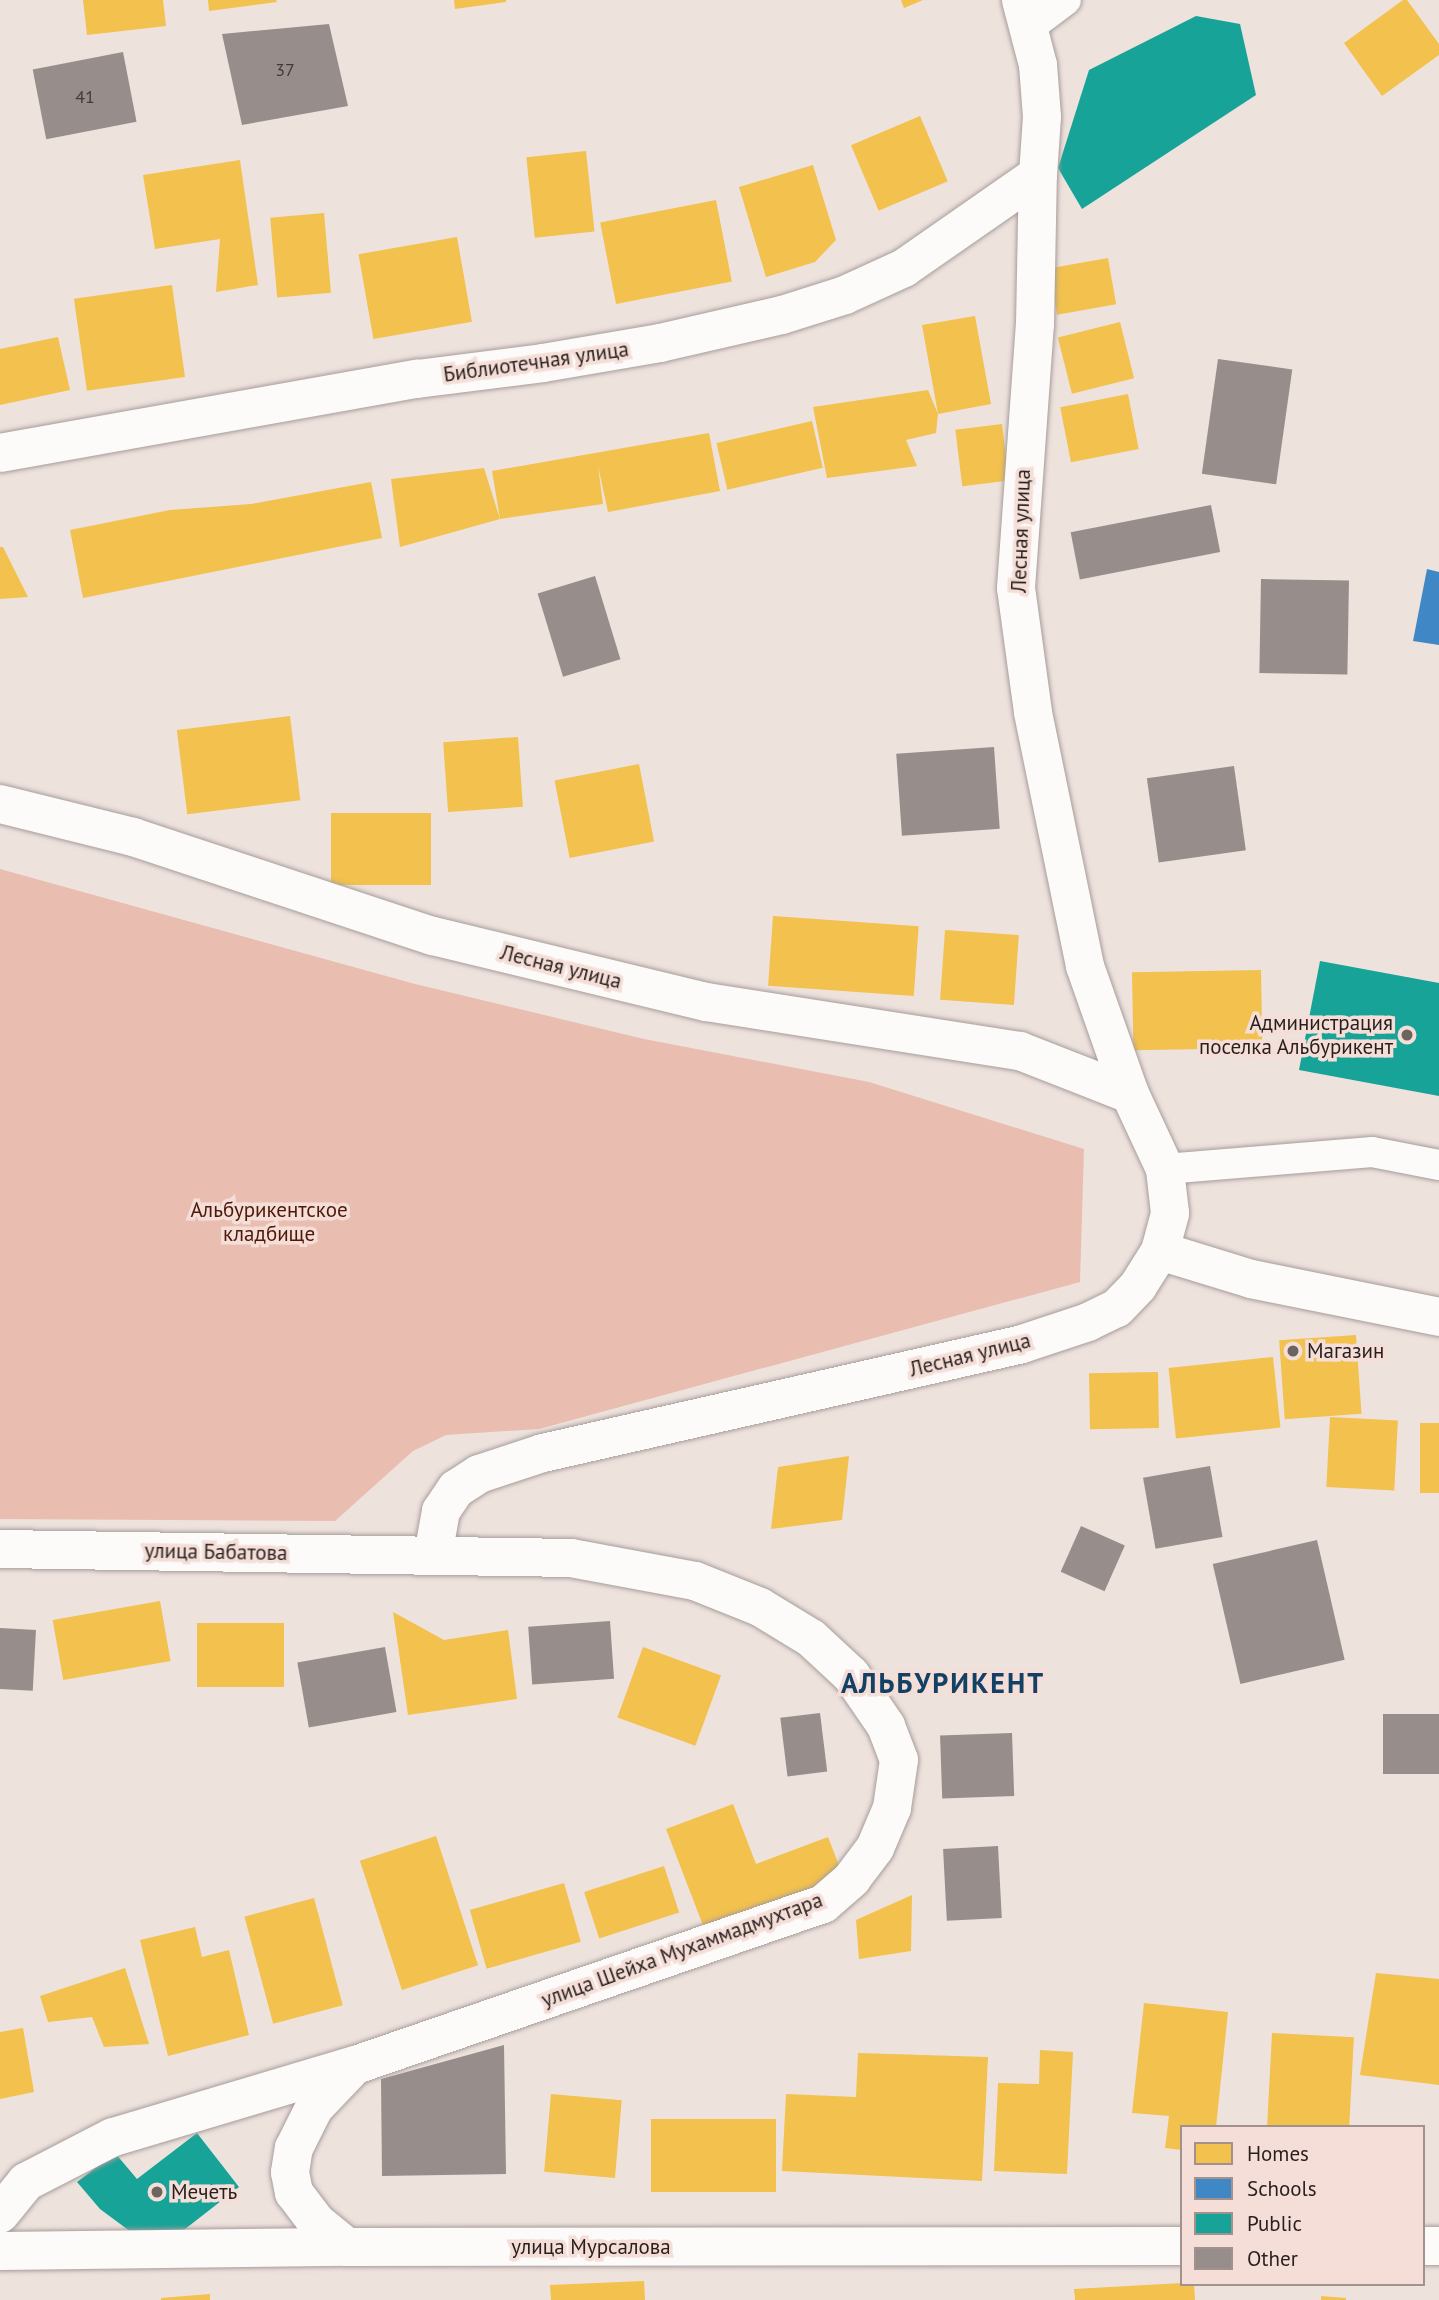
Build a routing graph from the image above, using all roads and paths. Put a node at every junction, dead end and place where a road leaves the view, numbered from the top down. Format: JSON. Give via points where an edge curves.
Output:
{"nodes":[{"id":1,"x":1066,"y":0,"type":"edge"},
{"id":2,"x":1025,"y":13,"type":"edge"},
{"id":3,"x":1038,"y":175,"type":"junction"},
{"id":4,"x":0,"y":453,"type":"edge"},
{"id":5,"x":0,"y":804,"type":"edge"},
{"id":6,"x":1130,"y":1094,"type":"junction"},
{"id":7,"x":1439,"y":1165,"type":"edge"},
{"id":8,"x":1166,"y":1169,"type":"junction"},
{"id":9,"x":1160,"y":1251,"type":"junction"},
{"id":10,"x":1439,"y":1317,"type":"edge"},
{"id":11,"x":0,"y":1549,"type":"edge"},
{"id":12,"x":432,"y":1555,"type":"junction"},
{"id":13,"x":355,"y":2065,"type":"junction"},
{"id":14,"x":0,"y":2214,"type":"edge"},
{"id":15,"x":1180,"y":2246,"type":"edge"},
{"id":16,"x":347,"y":2247,"type":"junction"},
{"id":17,"x":0,"y":2251,"type":"edge"}],
"edges":[{"from":1,"to":2,"type":"lane"},
{"from":2,"to":3,"type":"street","name":"Лесная улица","via":[[1038,65],[1042,117]]},
{"from":3,"to":4,"type":"street","name":"Библиотечная улица","via":[[904,268],[845,295],[782,315],[660,343],[417,379]]},
{"from":3,"to":6,"type":"street","name":"Лесная улица","via":[[1035,325],[1016,588],[1033,712],[1085,966]]},
{"from":5,"to":6,"type":"street","name":"Лесная улица","via":[[133,837],[433,936],[706,1002],[1020,1051]]},
{"from":6,"to":8,"type":"street","name":"Лесная улица"},
{"from":7,"to":8,"type":"lane","via":[[1372,1152]]},
{"from":8,"to":9,"type":"street","name":"Лесная улица","via":[[1170,1213]]},
{"from":9,"to":10,"type":"street","via":[[1251,1279]]},
{"from":9,"to":12,"type":"street","name":"Лесная улица","via":[[1138,1286],[1117,1308],[1022,1344],[543,1453],[479,1474],[456,1489],[441,1511]]},
{"from":11,"to":12,"type":"street","name":"улица Бабатова"},
{"from":12,"to":13,"type":"street","name":"улица Шейха Мухаммадмухтара","via":[[571,1558],[695,1581],[760,1607],[811,1638],[852,1675],[886,1726],[899,1760],[892,1808],[875,1848],[852,1879],[823,1903]]},
{"from":13,"to":14,"type":"street","name":"улица Шейха Мухаммадмухтара","via":[[113,2137],[26,2182]]},
{"from":13,"to":16,"type":"street","via":[[314,2108],[294,2148],[290,2172],[294,2193],[317,2223]]},
{"from":15,"to":16,"type":"street","name":"улица Мурсалова"},
{"from":16,"to":17,"type":"street","name":"улица Мурсалова"}]}
